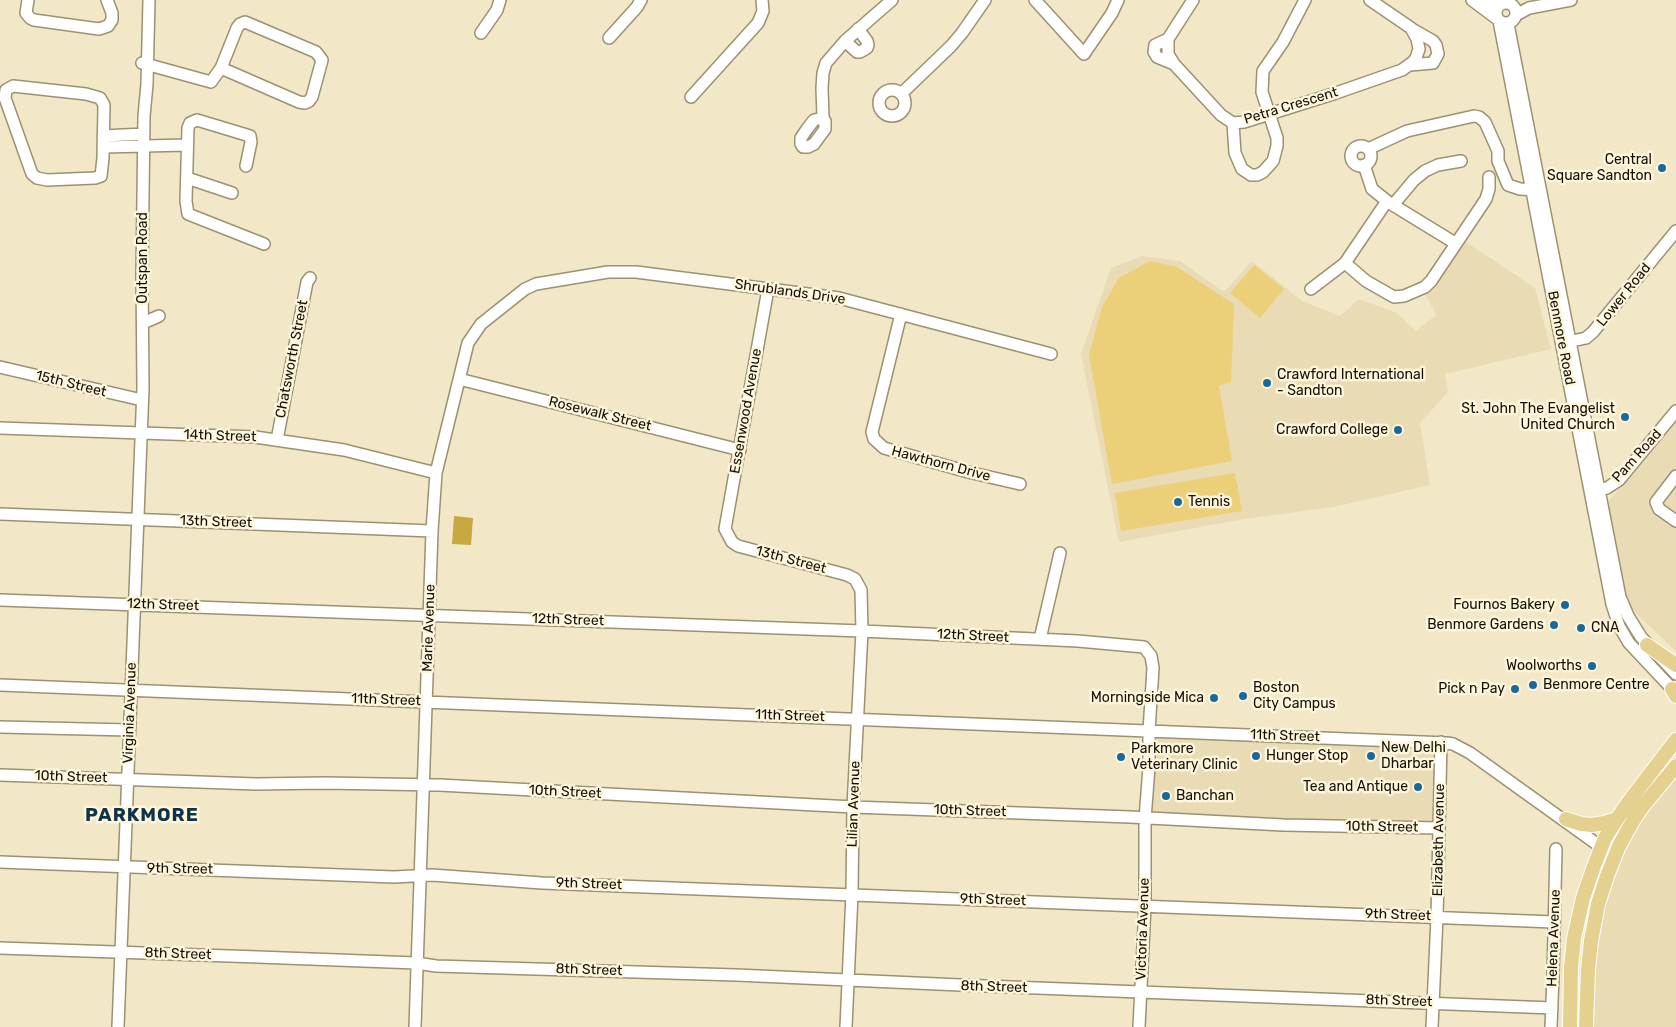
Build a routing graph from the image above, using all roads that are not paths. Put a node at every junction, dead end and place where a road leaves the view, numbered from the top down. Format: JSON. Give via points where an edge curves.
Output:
{"nodes":[{"id":1,"x":28,"y":0,"type":"edge"},
{"id":2,"x":107,"y":0,"type":"edge"},
{"id":3,"x":142,"y":0,"type":"edge"},
{"id":4,"x":149,"y":0,"type":"edge"},
{"id":5,"x":500,"y":0,"type":"edge"},
{"id":6,"x":642,"y":0,"type":"edge"},
{"id":7,"x":762,"y":0,"type":"edge"},
{"id":8,"x":892,"y":0,"type":"edge"},
{"id":9,"x":985,"y":0,"type":"edge"},
{"id":10,"x":1035,"y":0,"type":"edge"},
{"id":11,"x":1118,"y":0,"type":"edge"},
{"id":12,"x":1126,"y":0,"type":"edge"},
{"id":13,"x":1193,"y":0,"type":"edge"},
{"id":14,"x":1305,"y":0,"type":"edge"},
{"id":15,"x":1370,"y":0,"type":"edge"},
{"id":16,"x":1472,"y":0,"type":"edge"},
{"id":17,"x":1484,"y":0,"type":"edge"},
{"id":18,"x":1571,"y":0,"type":"edge"},
{"id":19,"x":1505,"y":12,"type":"edge"},
{"id":20,"x":1112,"y":13,"type":"junction"},
{"id":21,"x":1411,"y":28,"type":"junction"},
{"id":22,"x":858,"y":29,"type":"junction"},
{"id":23,"x":481,"y":34,"type":"dead end"},
{"id":24,"x":609,"y":38,"type":"dead end"},
{"id":25,"x":845,"y":41,"type":"junction"},
{"id":26,"x":144,"y":64,"type":"junction"},
{"id":27,"x":1410,"y":65,"type":"junction"},
{"id":28,"x":221,"y":68,"type":"junction"},
{"id":29,"x":901,"y":94,"type":"dead end"},
{"id":30,"x":691,"y":97,"type":"dead end"},
{"id":31,"x":1268,"y":114,"type":"junction"},
{"id":32,"x":823,"y":118,"type":"dead end"},
{"id":33,"x":1233,"y":123,"type":"junction"},
{"id":34,"x":144,"y":134,"type":"junction"},
{"id":35,"x":103,"y":142,"type":"junction"},
{"id":36,"x":187,"y":145,"type":"junction"},
{"id":37,"x":144,"y":146,"type":"junction"},
{"id":38,"x":1368,"y":148,"type":"junction"},
{"id":39,"x":1461,"y":161,"type":"dead end"},
{"id":40,"x":1364,"y":165,"type":"junction"},
{"id":41,"x":246,"y":166,"type":"dead end"},
{"id":42,"x":1489,"y":177,"type":"dead end"},
{"id":43,"x":187,"y":178,"type":"junction"},
{"id":44,"x":1536,"y":190,"type":"junction"},
{"id":45,"x":232,"y":193,"type":"dead end"},
{"id":46,"x":1390,"y":203,"type":"junction"},
{"id":47,"x":1676,"y":231,"type":"edge"},
{"id":48,"x":1455,"y":243,"type":"junction"},
{"id":49,"x":264,"y":244,"type":"dead end"},
{"id":50,"x":1345,"y":262,"type":"junction"},
{"id":51,"x":310,"y":278,"type":"dead end"},
{"id":52,"x":525,"y":289,"type":"joint"},
{"id":53,"x":768,"y":289,"type":"junction"},
{"id":54,"x":1310,"y":289,"type":"dead end"},
{"id":55,"x":901,"y":314,"type":"junction"},
{"id":56,"x":159,"y":316,"type":"dead end"},
{"id":57,"x":143,"y":322,"type":"junction"},
{"id":58,"x":1566,"y":343,"type":"junction"},
{"id":59,"x":1051,"y":354,"type":"dead end"},
{"id":60,"x":0,"y":367,"type":"edge"},
{"id":61,"x":459,"y":379,"type":"junction"},
{"id":62,"x":142,"y":400,"type":"junction"},
{"id":63,"x":1676,"y":411,"type":"edge"},
{"id":64,"x":0,"y":428,"type":"edge"},
{"id":65,"x":141,"y":433,"type":"junction"},
{"id":66,"x":277,"y":440,"type":"junction"},
{"id":67,"x":740,"y":450,"type":"junction"},
{"id":68,"x":436,"y":473,"type":"junction"},
{"id":69,"x":1676,"y":476,"type":"edge"},
{"id":70,"x":1020,"y":484,"type":"dead end"},
{"id":71,"x":1595,"y":491,"type":"junction"},
{"id":72,"x":0,"y":514,"type":"edge"},
{"id":73,"x":138,"y":519,"type":"junction"},
{"id":74,"x":1676,"y":521,"type":"edge"},
{"id":75,"x":432,"y":531,"type":"junction"},
{"id":76,"x":726,"y":534,"type":"joint"},
{"id":77,"x":1060,"y":553,"type":"dead end"},
{"id":78,"x":858,"y":582,"type":"joint"},
{"id":79,"x":0,"y":600,"type":"edge"},
{"id":80,"x":135,"y":605,"type":"junction"},
{"id":81,"x":430,"y":615,"type":"junction"},
{"id":82,"x":862,"y":631,"type":"junction"},
{"id":83,"x":1040,"y":639,"type":"junction"},
{"id":84,"x":1647,"y":645,"type":"junction"},
{"id":85,"x":1676,"y":665,"type":"edge"},
{"id":86,"x":1676,"y":674,"type":"edge"},
{"id":87,"x":0,"y":685,"type":"edge"},
{"id":88,"x":132,"y":691,"type":"junction"},
{"id":89,"x":1675,"y":693,"type":"edge"},
{"id":90,"x":426,"y":702,"type":"junction"},
{"id":91,"x":857,"y":719,"type":"junction"},
{"id":92,"x":0,"y":728,"type":"edge"},
{"id":93,"x":129,"y":730,"type":"junction"},
{"id":94,"x":1149,"y":731,"type":"junction"},
{"id":95,"x":1676,"y":740,"type":"edge"},
{"id":96,"x":1441,"y":742,"type":"junction"},
{"id":97,"x":1676,"y":766,"type":"edge"},
{"id":98,"x":0,"y":775,"type":"edge"},
{"id":99,"x":128,"y":779,"type":"junction"},
{"id":100,"x":423,"y":786,"type":"junction"},
{"id":101,"x":854,"y":807,"type":"junction"},
{"id":102,"x":1562,"y":817,"type":"junction"},
{"id":103,"x":1145,"y":819,"type":"junction"},
{"id":104,"x":1617,"y":819,"type":"junction"},
{"id":105,"x":1439,"y":828,"type":"junction"},
{"id":106,"x":1603,"y":843,"type":"junction"},
{"id":107,"x":1556,"y":849,"type":"dead end"},
{"id":108,"x":1617,"y":850,"type":"junction"},
{"id":109,"x":0,"y":862,"type":"edge"},
{"id":110,"x":125,"y":867,"type":"junction"},
{"id":111,"x":419,"y":876,"type":"junction"},
{"id":112,"x":852,"y":894,"type":"junction"},
{"id":113,"x":1144,"y":906,"type":"junction"},
{"id":114,"x":1438,"y":917,"type":"junction"},
{"id":115,"x":1554,"y":922,"type":"junction"},
{"id":116,"x":0,"y":948,"type":"edge"},
{"id":117,"x":121,"y":952,"type":"junction"},
{"id":118,"x":416,"y":963,"type":"junction"},
{"id":119,"x":847,"y":981,"type":"junction"},
{"id":120,"x":1140,"y":992,"type":"junction"},
{"id":121,"x":1433,"y":1002,"type":"junction"},
{"id":122,"x":1552,"y":1008,"type":"junction"},
{"id":123,"x":118,"y":1027,"type":"edge"},
{"id":124,"x":415,"y":1027,"type":"edge"},
{"id":125,"x":846,"y":1027,"type":"edge"},
{"id":126,"x":1139,"y":1027,"type":"edge"},
{"id":127,"x":1432,"y":1027,"type":"edge"},
{"id":128,"x":1551,"y":1027,"type":"edge"},
{"id":129,"x":1570,"y":1027,"type":"edge"},
{"id":130,"x":1586,"y":1027,"type":"edge"}],
"edges":[{"from":1,"to":2,"type":"street","via":[[26,13],[34,20],[99,29],[108,26],[112,20]]},
{"from":3,"to":26,"type":"street","name":"Outspan Road"},
{"from":4,"to":26,"type":"street","name":"Outspan Road"},
{"from":5,"to":23,"type":"street"},
{"from":6,"to":24,"type":"street"},
{"from":7,"to":30,"type":"street","via":[[763,11],[758,23]]},
{"from":8,"to":22,"type":"street"},
{"from":9,"to":29,"type":"street","via":[[951,46]]},
{"from":10,"to":20,"type":"street","via":[[1084,54]]},
{"from":11,"to":20,"type":"street"},
{"from":12,"to":20,"type":"street"},
{"from":13,"to":33,"type":"street","name":"Petra Crescent","via":[[1168,39],[1155,45],[1154,52],[1174,64]]},
{"from":14,"to":31,"type":"street","via":[[1263,71],[1262,92]]},
{"from":15,"to":21,"type":"street"},
{"from":16,"to":19,"type":"street"},
{"from":17,"to":19,"type":"street"},
{"from":18,"to":19,"type":"street"},
{"from":19,"to":44,"type":"street","name":"Benmore Road"},
{"from":21,"to":27,"type":"street","via":[[1419,49]]},
{"from":21,"to":27,"type":"street","name":"Petra Crescent","via":[[1433,41],[1438,54],[1433,63]]},
{"from":22,"to":25,"type":"street"},
{"from":22,"to":25,"type":"street","via":[[867,41],[867,48],[857,52]]},
{"from":25,"to":32,"type":"street","via":[[824,67]]},
{"from":26,"to":28,"type":"street","via":[[210,82]]},
{"from":26,"to":34,"type":"street","name":"Outspan Road","via":[[141,92]]},
{"from":27,"to":31,"type":"street","name":"Petra Crescent"},
{"from":28,"to":28,"type":"street","via":[[304,103],[312,97],[322,60],[316,52],[245,22],[237,28]]},
{"from":31,"to":33,"type":"street","name":"Petra Crescent"},
{"from":31,"to":33,"type":"street","via":[[1277,146],[1273,161],[1257,175],[1246,172],[1238,162]]},
{"from":34,"to":35,"type":"street"},
{"from":34,"to":37,"type":"street","name":"Outspan Road"},
{"from":35,"to":35,"type":"street","via":[[104,104],[97,96],[13,86],[6,90],[5,98],[30,170],[37,178],[101,176]]},
{"from":35,"to":37,"type":"street"},
{"from":36,"to":37,"type":"street"},
{"from":36,"to":41,"type":"street","via":[[189,124],[195,120],[250,136]]},
{"from":36,"to":43,"type":"street"},
{"from":37,"to":57,"type":"street","name":"Outspan Road"},
{"from":38,"to":40,"type":"street","via":[[1371,154]]},
{"from":38,"to":40,"type":"street","via":[[1356,147],[1351,155],[1355,164]]},
{"from":38,"to":44,"type":"street","via":[[1407,131],[1474,116],[1482,118],[1492,154],[1508,185],[1516,189]]},
{"from":39,"to":46,"type":"street","via":[[1425,171]]},
{"from":40,"to":46,"type":"street","via":[[1372,189]]},
{"from":42,"to":48,"type":"street","via":[[1486,199]]},
{"from":43,"to":45,"type":"street"},
{"from":43,"to":49,"type":"street","via":[[188,214]]},
{"from":44,"to":58,"type":"street","name":"Benmore Road"},
{"from":46,"to":48,"type":"street"},
{"from":46,"to":50,"type":"street"},
{"from":47,"to":58,"type":"street","name":"Lower Road","via":[[1593,332],[1586,338]]},
{"from":48,"to":50,"type":"street","via":[[1431,281],[1404,296],[1388,294],[1366,281]]},
{"from":50,"to":54,"type":"street"},
{"from":51,"to":66,"type":"street","name":"Chatsworth Street"},
{"from":52,"to":53,"type":"street","name":"Shrublands Drive","via":[[554,280],[608,272]]},
{"from":52,"to":61,"type":"street","name":"Marie Avenue","via":[[475,330]]},
{"from":53,"to":55,"type":"street","name":"Shrublands Drive","via":[[826,295]]},
{"from":53,"to":67,"type":"street","name":"Essenwood Avenue"},
{"from":55,"to":59,"type":"street","name":"Shrublands Drive"},
{"from":55,"to":70,"type":"street","name":"Hawthorn Drive","via":[[872,432],[874,439],[884,448]]},
{"from":56,"to":57,"type":"street"},
{"from":57,"to":62,"type":"street","name":"Outspan Road"},
{"from":58,"to":71,"type":"street","name":"Benmore Road"},
{"from":60,"to":62,"type":"street","name":"15th Street"},
{"from":61,"to":67,"type":"street","name":"Rosewalk Street"},
{"from":61,"to":68,"type":"street","name":"Marie Avenue"},
{"from":62,"to":65,"type":"street","name":"Virginia Avenue"},
{"from":63,"to":71,"type":"street","name":"Pam Road","via":[[1619,480]]},
{"from":64,"to":65,"type":"street","name":"14th Street"},
{"from":65,"to":66,"type":"street","name":"14th Street"},
{"from":65,"to":73,"type":"street","name":"Virginia Avenue"},
{"from":66,"to":68,"type":"street","name":"14th Street","via":[[344,450]]},
{"from":67,"to":76,"type":"street","name":"Essenwood Avenue"},
{"from":68,"to":75,"type":"street","name":"Marie Avenue"},
{"from":69,"to":74,"type":"street","via":[[1656,502],[1659,509]]},
{"from":71,"to":84,"type":"street","name":"Benmore Road","via":[[1622,603]]},
{"from":71,"to":89,"type":"street","name":"Benmore Road","via":[[1610,597],[1619,626],[1634,649]]},
{"from":72,"to":73,"type":"street","name":"13th Street"},
{"from":73,"to":75,"type":"street","name":"13th Street"},
{"from":73,"to":80,"type":"street","name":"Virginia Avenue"},
{"from":75,"to":81,"type":"street","name":"Marie Avenue"},
{"from":76,"to":78,"type":"street","name":"13th Street","via":[[740,547],[847,575]]},
{"from":77,"to":83,"type":"street"},
{"from":78,"to":82,"type":"street","name":"Lilian Avenue","via":[[862,594]]},
{"from":79,"to":80,"type":"street","name":"12th Street"},
{"from":80,"to":81,"type":"street","name":"12th Street"},
{"from":80,"to":88,"type":"street","name":"Virginia Avenue"},
{"from":81,"to":82,"type":"street","name":"12th Street"},
{"from":81,"to":90,"type":"street","name":"Marie Avenue"},
{"from":82,"to":83,"type":"street","name":"12th Street"},
{"from":82,"to":91,"type":"street","name":"Lilian Avenue"},
{"from":83,"to":94,"type":"street","name":"12th Street","via":[[1146,649],[1153,663]]},
{"from":84,"to":85,"type":"main road"},
{"from":84,"to":86,"type":"street","name":"Benmore Road"},
{"from":87,"to":88,"type":"street","name":"11th Street"},
{"from":88,"to":90,"type":"street","name":"11th Street"},
{"from":88,"to":93,"type":"street","name":"Virginia Avenue"},
{"from":90,"to":91,"type":"street","name":"11th Street"},
{"from":90,"to":100,"type":"street","name":"Marie Avenue"},
{"from":91,"to":94,"type":"street","name":"11th Street"},
{"from":91,"to":101,"type":"street","name":"Lilian Avenue"},
{"from":92,"to":93,"type":"street"},
{"from":93,"to":99,"type":"street","name":"Virginia Avenue"},
{"from":94,"to":96,"type":"street","name":"11th Street"},
{"from":94,"to":103,"type":"street"},
{"from":95,"to":104,"type":"main road"},
{"from":96,"to":102,"type":"street","name":"11th Street","via":[[1470,753]]},
{"from":96,"to":105,"type":"street","name":"Elizabeth Avenue"},
{"from":97,"to":108,"type":"main road","via":[[1643,806]]},
{"from":98,"to":99,"type":"street","name":"10th Street"},
{"from":99,"to":100,"type":"street","name":"10th Street"},
{"from":99,"to":110,"type":"street","name":"Virginia Avenue"},
{"from":100,"to":101,"type":"street","name":"10th Street"},
{"from":100,"to":111,"type":"street","name":"Marie Avenue"},
{"from":101,"to":103,"type":"street","name":"10th Street"},
{"from":101,"to":112,"type":"street","name":"Lilian Avenue"},
{"from":102,"to":104,"type":"main road","via":[[1592,825]]},
{"from":102,"to":106,"type":"street","name":"11th Street"},
{"from":103,"to":105,"type":"street","name":"10th Street"},
{"from":103,"to":113,"type":"street","name":"Victoria Avenue"},
{"from":104,"to":106,"type":"main road"},
{"from":105,"to":114,"type":"street","name":"Elizabeth Avenue"},
{"from":106,"to":108,"type":"street","name":"11th Street"},
{"from":106,"to":129,"type":"main road","via":[[1583,898],[1574,938]]},
{"from":107,"to":115,"type":"street","name":"Helena Avenue"},
{"from":108,"to":130,"type":"main road","via":[[1593,928]]},
{"from":109,"to":110,"type":"street","name":"9th Street"},
{"from":110,"to":111,"type":"street","name":"9th Street"},
{"from":110,"to":117,"type":"street","name":"Virginia Avenue"},
{"from":111,"to":112,"type":"street","name":"9th Street"},
{"from":111,"to":118,"type":"street","name":"Marie Avenue"},
{"from":112,"to":113,"type":"street","name":"9th Street"},
{"from":112,"to":119,"type":"street","name":"Lilian Avenue"},
{"from":113,"to":114,"type":"street","name":"9th Street"},
{"from":113,"to":120,"type":"street","name":"Victoria Avenue"},
{"from":114,"to":115,"type":"street","name":"9th Street"},
{"from":114,"to":121,"type":"street","name":"Elizabeth Avenue"},
{"from":115,"to":122,"type":"street","name":"Helena Avenue"},
{"from":116,"to":117,"type":"street","name":"8th Street"},
{"from":117,"to":118,"type":"street","name":"8th Street"},
{"from":117,"to":123,"type":"street","name":"Virginia Avenue"},
{"from":118,"to":119,"type":"street","name":"8th Street"},
{"from":118,"to":124,"type":"street","name":"Marie Avenue"},
{"from":119,"to":120,"type":"street","name":"8th Street"},
{"from":119,"to":125,"type":"street","name":"Lilian Avenue"},
{"from":120,"to":121,"type":"street","name":"8th Street"},
{"from":120,"to":126,"type":"street","name":"Victoria Avenue"},
{"from":121,"to":122,"type":"street","name":"8th Street"},
{"from":121,"to":127,"type":"street","name":"Elizabeth Avenue"},
{"from":122,"to":128,"type":"street","name":"Helena Avenue"}]}
